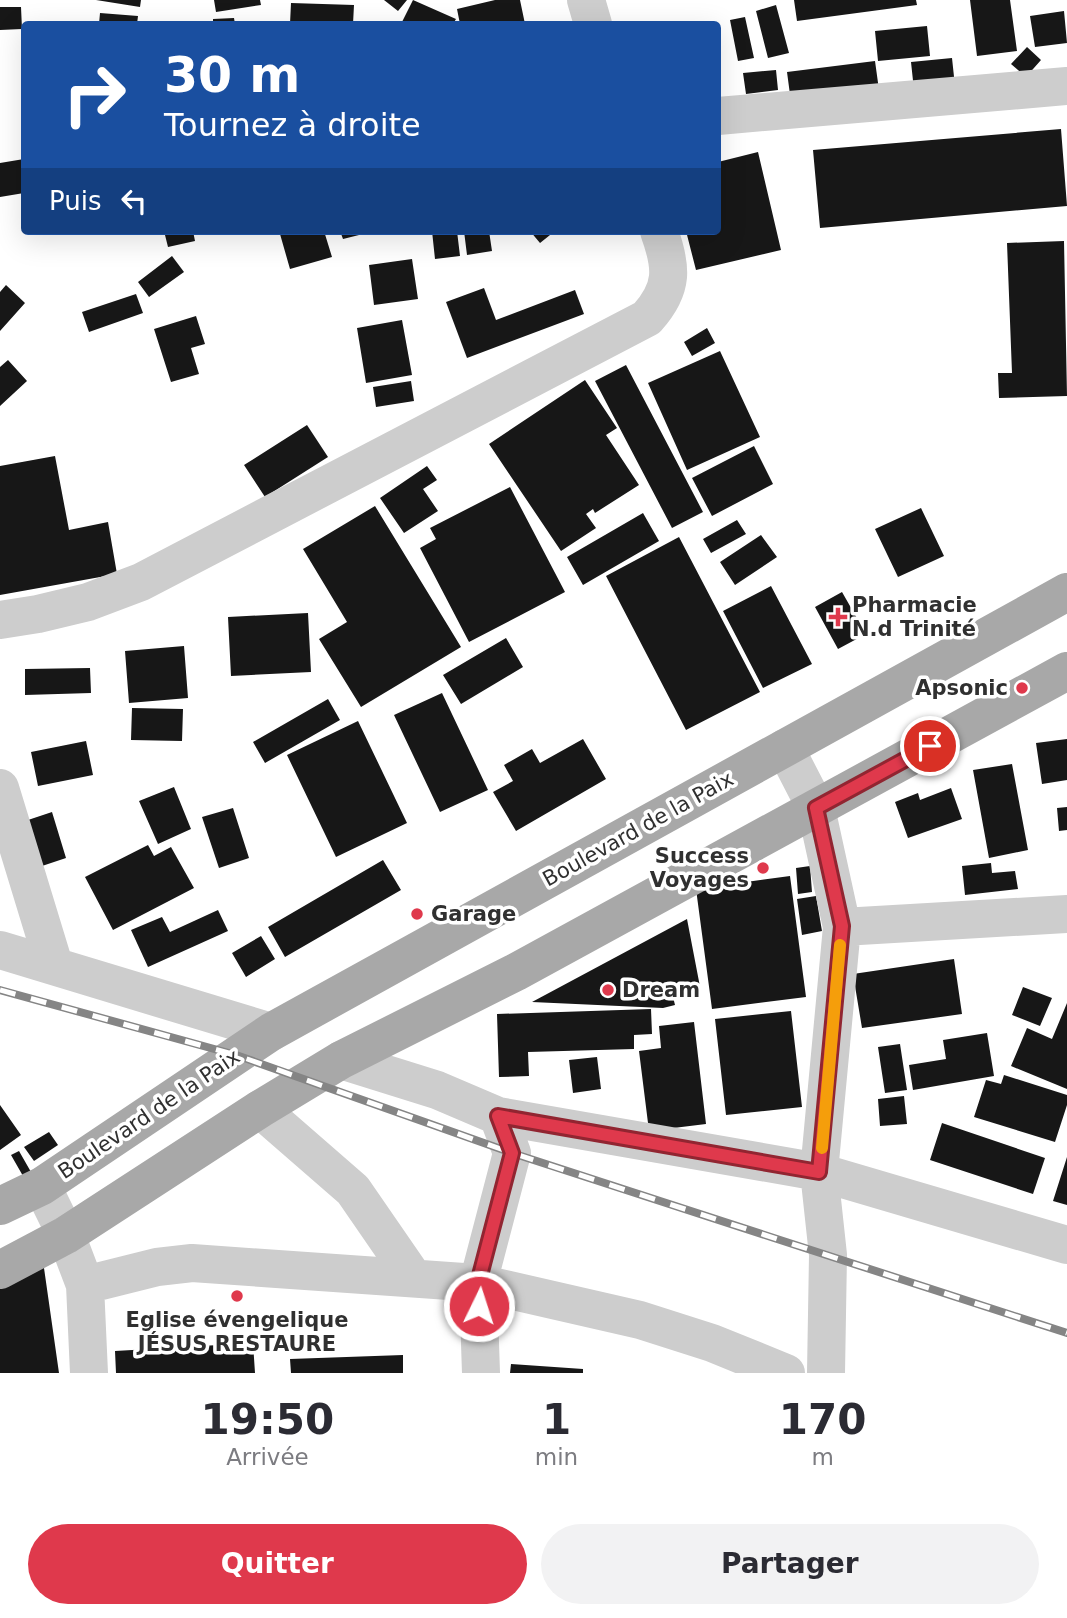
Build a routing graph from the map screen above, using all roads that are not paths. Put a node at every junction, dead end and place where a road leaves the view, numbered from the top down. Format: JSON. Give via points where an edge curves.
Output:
{"nodes":[{"id":1,"x":586,"y":0,"type":"edge"},
{"id":2,"x":592,"y":21,"type":"edge"},
{"id":3,"x":1067,"y":86,"type":"edge"},
{"id":4,"x":721,"y":116,"type":"edge"},
{"id":5,"x":660,"y":235,"type":"edge"},
{"id":6,"x":1067,"y":592,"type":"edge"},
{"id":7,"x":0,"y":620,"type":"edge"},
{"id":8,"x":1067,"y":671,"type":"edge"},
{"id":9,"x":785,"y":748,"type":"junction"},
{"id":10,"x":0,"y":788,"type":"edge"},
{"id":11,"x":816,"y":808,"type":"junction"},
{"id":12,"x":1067,"y":914,"type":"edge"},
{"id":13,"x":842,"y":926,"type":"junction"},
{"id":14,"x":0,"y":950,"type":"edge"},
{"id":15,"x":54,"y":965,"type":"junction"},
{"id":16,"x":271,"y":1032,"type":"junction"},
{"id":17,"x":341,"y":1060,"type":"junction"},
{"id":18,"x":260,"y":1109,"type":"junction"},
{"id":19,"x":498,"y":1116,"type":"junction"},
{"id":20,"x":819,"y":1172,"type":"junction"},
{"id":21,"x":43,"y":1186,"type":"junction"},
{"id":22,"x":0,"y":1206,"type":"edge"},
{"id":23,"x":66,"y":1235,"type":"junction"},
{"id":24,"x":1067,"y":1245,"type":"edge"},
{"id":25,"x":0,"y":1270,"type":"edge"},
{"id":26,"x":413,"y":1277,"type":"junction"},
{"id":27,"x":478,"y":1283,"type":"junction"},
{"id":28,"x":85,"y":1285,"type":"junction"},
{"id":29,"x":89,"y":1373,"type":"edge"},
{"id":30,"x":481,"y":1373,"type":"edge"},
{"id":31,"x":786,"y":1373,"type":"edge"},
{"id":32,"x":826,"y":1373,"type":"edge"}],
"edges":[{"from":1,"to":2,"type":"street"},
{"from":3,"to":4,"type":"street"},
{"from":5,"to":7,"type":"street","via":[[669,269],[667,288],[647,318],[141,582],[88,602]]},
{"from":6,"to":9,"type":"main road","name":"Boulevard de la Paix"},
{"from":8,"to":11,"type":"main road"},
{"from":9,"to":11,"type":"street"},
{"from":9,"to":16,"type":"main road","name":"Boulevard de la Paix"},
{"from":10,"to":15,"type":"street"},
{"from":11,"to":13,"type":"street"},
{"from":11,"to":17,"type":"main road","via":[[516,972]]},
{"from":12,"to":13,"type":"street"},
{"from":13,"to":20,"type":"street"},
{"from":14,"to":15,"type":"street"},
{"from":15,"to":16,"type":"street"},
{"from":16,"to":21,"type":"main road","name":"Boulevard de la Paix"},
{"from":17,"to":18,"type":"main road"},
{"from":17,"to":19,"type":"street","via":[[437,1090]]},
{"from":18,"to":23,"type":"main road"},
{"from":18,"to":26,"type":"street","via":[[353,1190]]},
{"from":19,"to":20,"type":"street"},
{"from":19,"to":27,"type":"street","via":[[512,1153]]},
{"from":20,"to":24,"type":"street"},
{"from":20,"to":32,"type":"street","via":[[828,1255]]},
{"from":21,"to":22,"type":"main road","name":"Boulevard de la Paix"},
{"from":21,"to":23,"type":"street"},
{"from":23,"to":25,"type":"main road"},
{"from":23,"to":28,"type":"street"},
{"from":26,"to":27,"type":"street"},
{"from":26,"to":28,"type":"street","via":[[192,1263]]},
{"from":27,"to":30,"type":"street"},
{"from":27,"to":31,"type":"street","via":[[640,1320]]},
{"from":28,"to":29,"type":"street"}]}
